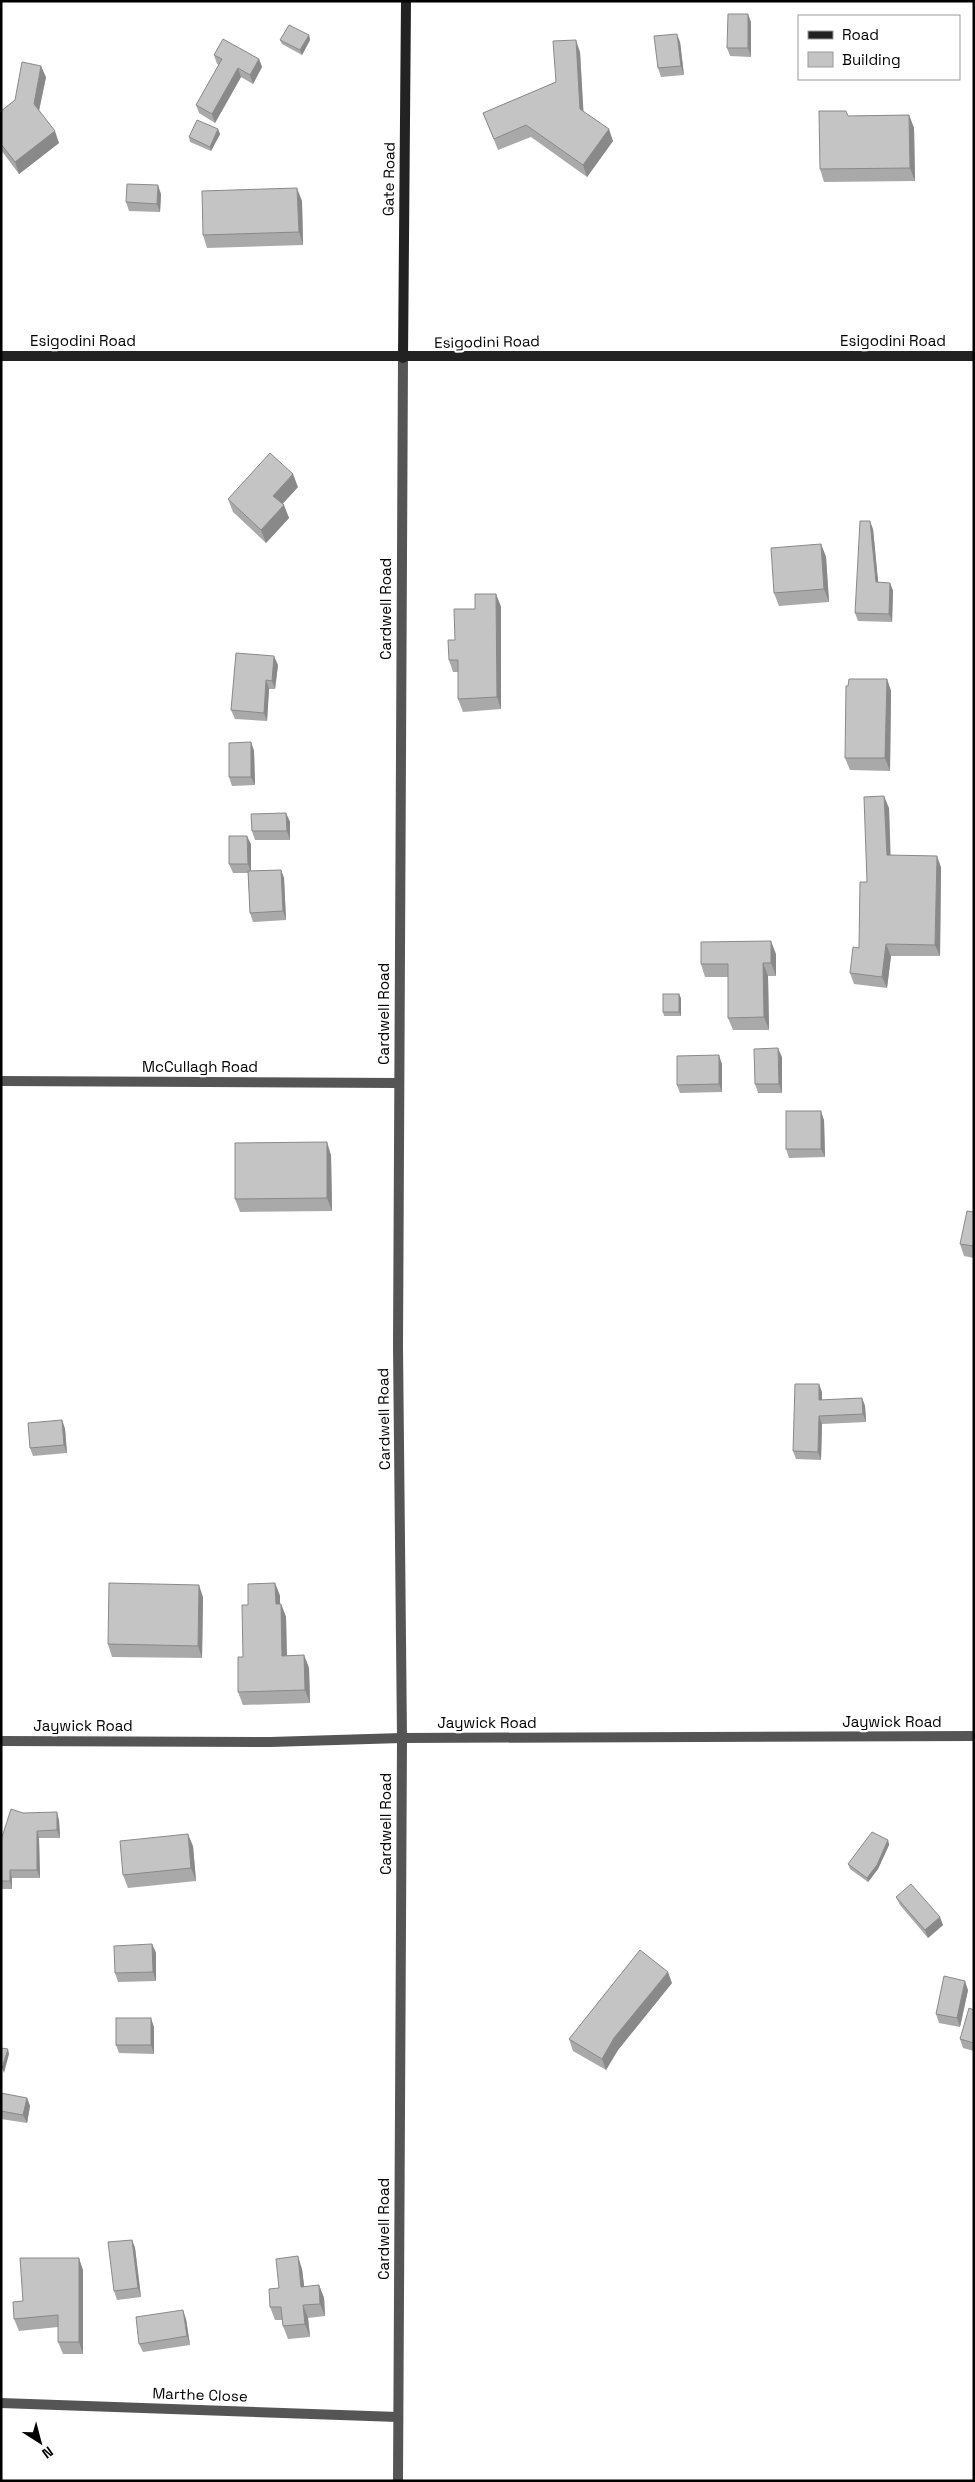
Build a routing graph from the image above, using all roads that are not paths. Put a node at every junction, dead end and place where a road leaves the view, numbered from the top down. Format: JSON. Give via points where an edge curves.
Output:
{"nodes":[{"id":1,"x":406,"y":1,"type":"edge"},
{"id":2,"x":1,"y":356,"type":"edge"},
{"id":3,"x":974,"y":356,"type":"edge"},
{"id":4,"x":403,"y":358,"type":"junction"},
{"id":5,"x":1,"y":1081,"type":"edge"},
{"id":6,"x":399,"y":1083,"type":"junction"},
{"id":7,"x":974,"y":1736,"type":"edge"},
{"id":8,"x":402,"y":1738,"type":"junction"},
{"id":9,"x":1,"y":1741,"type":"edge"},
{"id":10,"x":1,"y":2403,"type":"edge"},
{"id":11,"x":398,"y":2417,"type":"junction"},
{"id":12,"x":398,"y":2481,"type":"edge"}],
"edges":[{"from":1,"to":4,"type":"main road","name":"Gate Road"},
{"from":2,"to":4,"type":"main road","name":"Esigodini Road"},
{"from":3,"to":4,"type":"main road","name":"Esigodini Road"},
{"from":4,"to":6,"type":"street","name":"Cardwell Road"},
{"from":5,"to":6,"type":"street","name":"McCullagh Road"},
{"from":6,"to":8,"type":"street","name":"Cardwell Road"},
{"from":7,"to":8,"type":"street","name":"Jaywick Road"},
{"from":8,"to":9,"type":"street","name":"Jaywick Road","via":[[270,1742]]},
{"from":8,"to":11,"type":"street","name":"Cardwell Road"},
{"from":10,"to":11,"type":"street","name":"Marthe Close"},
{"from":11,"to":12,"type":"street","name":"Cardwell Road"}]}
